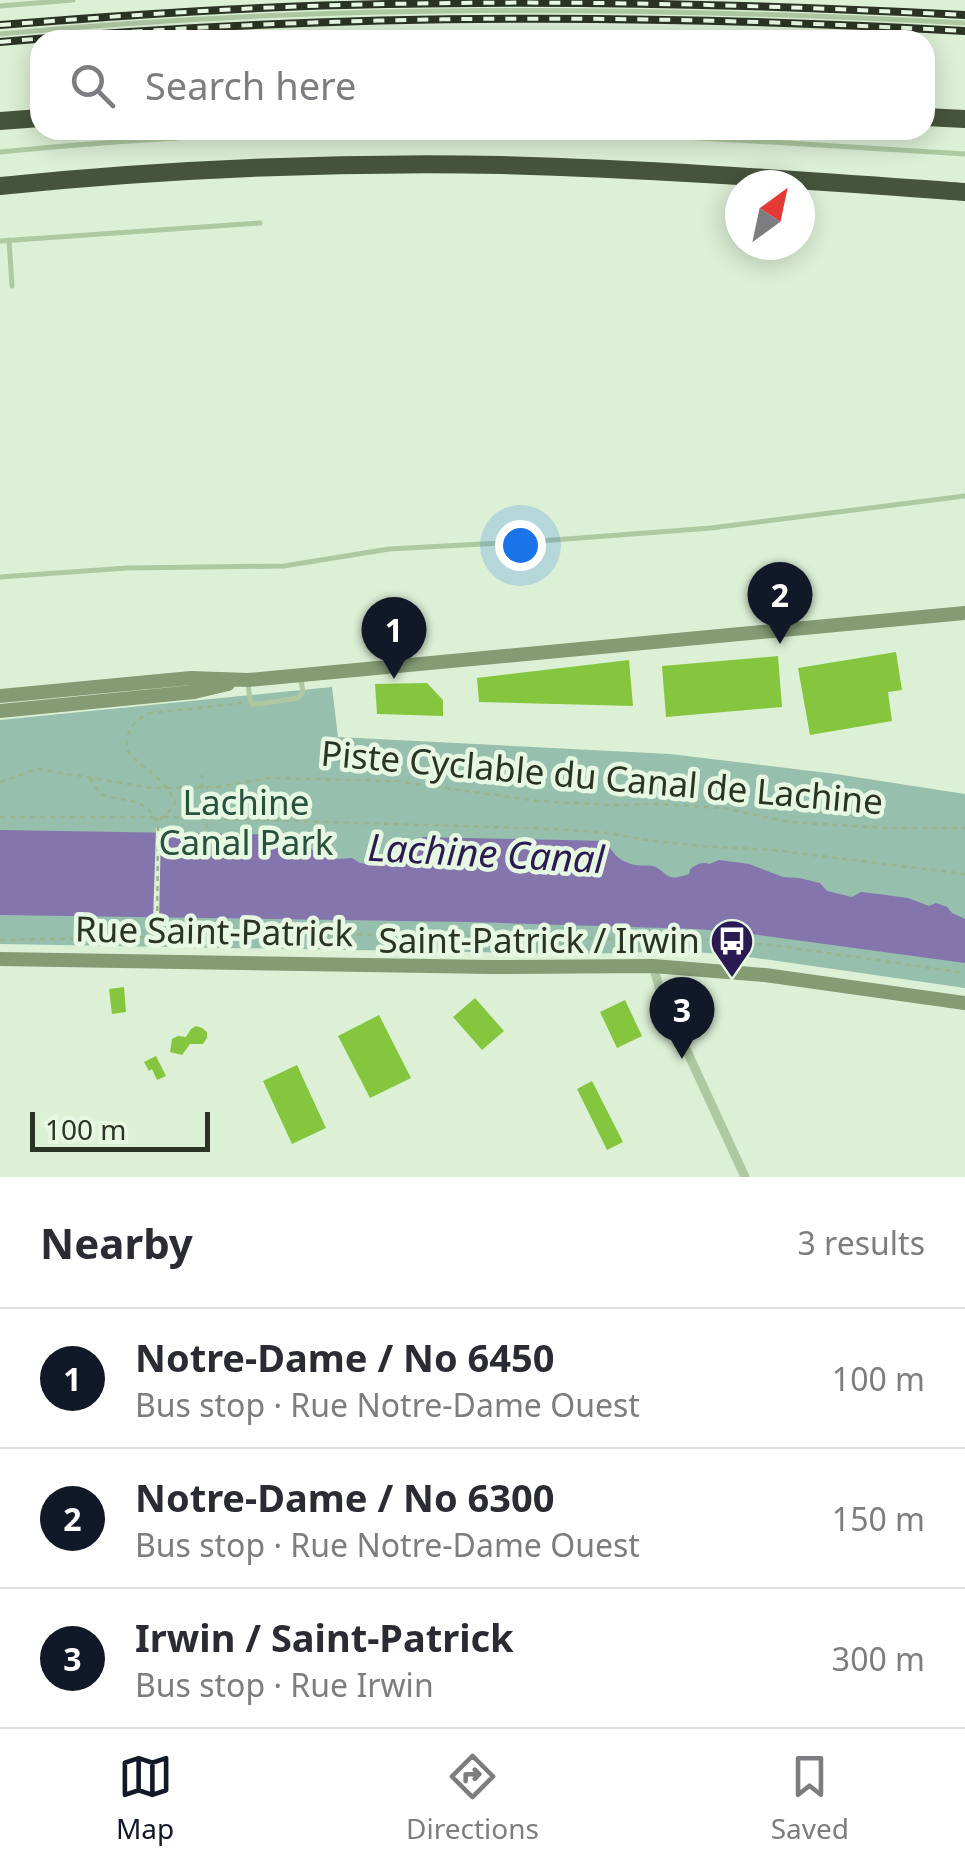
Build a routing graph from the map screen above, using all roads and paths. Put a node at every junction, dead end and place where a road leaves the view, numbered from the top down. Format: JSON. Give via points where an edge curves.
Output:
{"nodes":[{"id":1,"x":73,"y":0,"type":"edge"},
{"id":2,"x":0,"y":6,"type":"edge"},
{"id":3,"x":965,"y":23,"type":"edge"},
{"id":4,"x":61,"y":30,"type":"edge"},
{"id":5,"x":30,"y":32,"type":"edge"},
{"id":6,"x":0,"y":34,"type":"edge"},
{"id":7,"x":935,"y":118,"type":"edge"},
{"id":8,"x":30,"y":119,"type":"edge"},
{"id":9,"x":965,"y":119,"type":"edge"},
{"id":10,"x":0,"y":122,"type":"edge"},
{"id":11,"x":170,"y":140,"type":"edge"},
{"id":12,"x":711,"y":140,"type":"edge"},
{"id":13,"x":0,"y":152,"type":"edge"},
{"id":14,"x":965,"y":154,"type":"edge"},
{"id":15,"x":0,"y":186,"type":"edge"},
{"id":16,"x":965,"y":192,"type":"edge"},
{"id":17,"x":260,"y":222,"type":"dead end"},
{"id":18,"x":9,"y":240,"type":"junction"},
{"id":19,"x":0,"y":241,"type":"edge"},
{"id":20,"x":12,"y":286,"type":"dead end"},
{"id":21,"x":965,"y":496,"type":"edge"},
{"id":22,"x":1,"y":579,"type":"edge"},
{"id":23,"x":965,"y":613,"type":"edge"},
{"id":24,"x":300,"y":675,"type":"junction"},
{"id":25,"x":248,"y":680,"type":"junction"},
{"id":26,"x":0,"y":696,"type":"edge"},
{"id":27,"x":242,"y":704,"type":"dead end"},
{"id":28,"x":0,"y":711,"type":"edge"},
{"id":29,"x":202,"y":775,"type":"dead end"},
{"id":30,"x":90,"y":777,"type":"junction"},
{"id":31,"x":0,"y":782,"type":"edge"},
{"id":32,"x":168,"y":788,"type":"junction"},
{"id":33,"x":202,"y":788,"type":"junction"},
{"id":34,"x":0,"y":816,"type":"edge"},
{"id":35,"x":164,"y":817,"type":"junction"},
{"id":36,"x":156,"y":818,"type":"junction"},
{"id":37,"x":207,"y":820,"type":"junction"},
{"id":38,"x":965,"y":828,"type":"edge"},
{"id":39,"x":194,"y":839,"type":"dead end"},
{"id":40,"x":206,"y":839,"type":"junction"},
{"id":41,"x":238,"y":840,"type":"dead end"},
{"id":42,"x":965,"y":874,"type":"edge"},
{"id":43,"x":156,"y":931,"type":"junction"},
{"id":44,"x":0,"y":940,"type":"edge"},
{"id":45,"x":157,"y":946,"type":"dead end"},
{"id":46,"x":0,"y":959,"type":"edge"},
{"id":47,"x":653,"y":966,"type":"junction"},
{"id":48,"x":965,"y":973,"type":"edge"},
{"id":49,"x":965,"y":1003,"type":"edge"},
{"id":50,"x":745,"y":1177,"type":"edge"}],
"edges":[{"from":1,"to":2,"type":"lane"},
{"from":3,"to":4,"type":"lane","via":[[502,10]]},
{"from":5,"to":6,"type":"lane"},
{"from":7,"to":9,"type":"highway"},
{"from":8,"to":10,"type":"highway"},
{"from":11,"to":13,"type":"lane"},
{"from":12,"to":14,"type":"lane"},
{"from":15,"to":16,"type":"highway","via":[[229,169],[445,165],[701,173]]},
{"from":17,"to":18,"type":"lane"},
{"from":18,"to":19,"type":"lane"},
{"from":18,"to":20,"type":"lane"},
{"from":21,"to":22,"type":"lane","via":[[712,528],[390,549],[284,566],[127,568]]},
{"from":23,"to":24,"type":"main road"},
{"from":24,"to":25,"type":"main road"},
{"from":24,"to":25,"type":"lane","via":[[300,697],[259,704],[250,702]]},
{"from":25,"to":26,"type":"main road","via":[[192,678]]},
{"from":25,"to":28,"type":"main road","via":[[194,692]]},
{"from":27,"to":32,"type":"path","via":[[159,712],[136,722],[127,750]]},
{"from":29,"to":33,"type":"path"},
{"from":30,"to":31,"type":"path","name":"Piste Cyclable du Canal de Lachine","via":[[38,769]]},
{"from":30,"to":32,"type":"path","name":"Piste Cyclable du Canal de Lachine"},
{"from":30,"to":36,"type":"path","via":[[100,794],[140,803]]},
{"from":32,"to":33,"type":"path","name":"Piste Cyclable du Canal de Lachine"},
{"from":32,"to":35,"type":"path","via":[[175,804]]},
{"from":33,"to":38,"type":"path","name":"Piste Cyclable du Canal de Lachine","via":[[269,778],[395,781],[550,802],[724,808],[788,822]]},
{"from":34,"to":36,"type":"path"},
{"from":35,"to":36,"type":"path"},
{"from":35,"to":37,"type":"path"},
{"from":36,"to":43,"type":"path"},
{"from":37,"to":40,"type":"path"},
{"from":37,"to":42,"type":"path","via":[[609,833]]},
{"from":39,"to":40,"type":"path"},
{"from":40,"to":41,"type":"path"},
{"from":43,"to":44,"type":"path","via":[[150,937]]},
{"from":43,"to":45,"type":"path"},
{"from":43,"to":48,"type":"path","via":[[698,938]]},
{"from":46,"to":47,"type":"main road","name":"Rue Saint-Patrick"},
{"from":47,"to":49,"type":"main road","name":"Rue Saint-Patrick"},
{"from":47,"to":50,"type":"street"}]}
